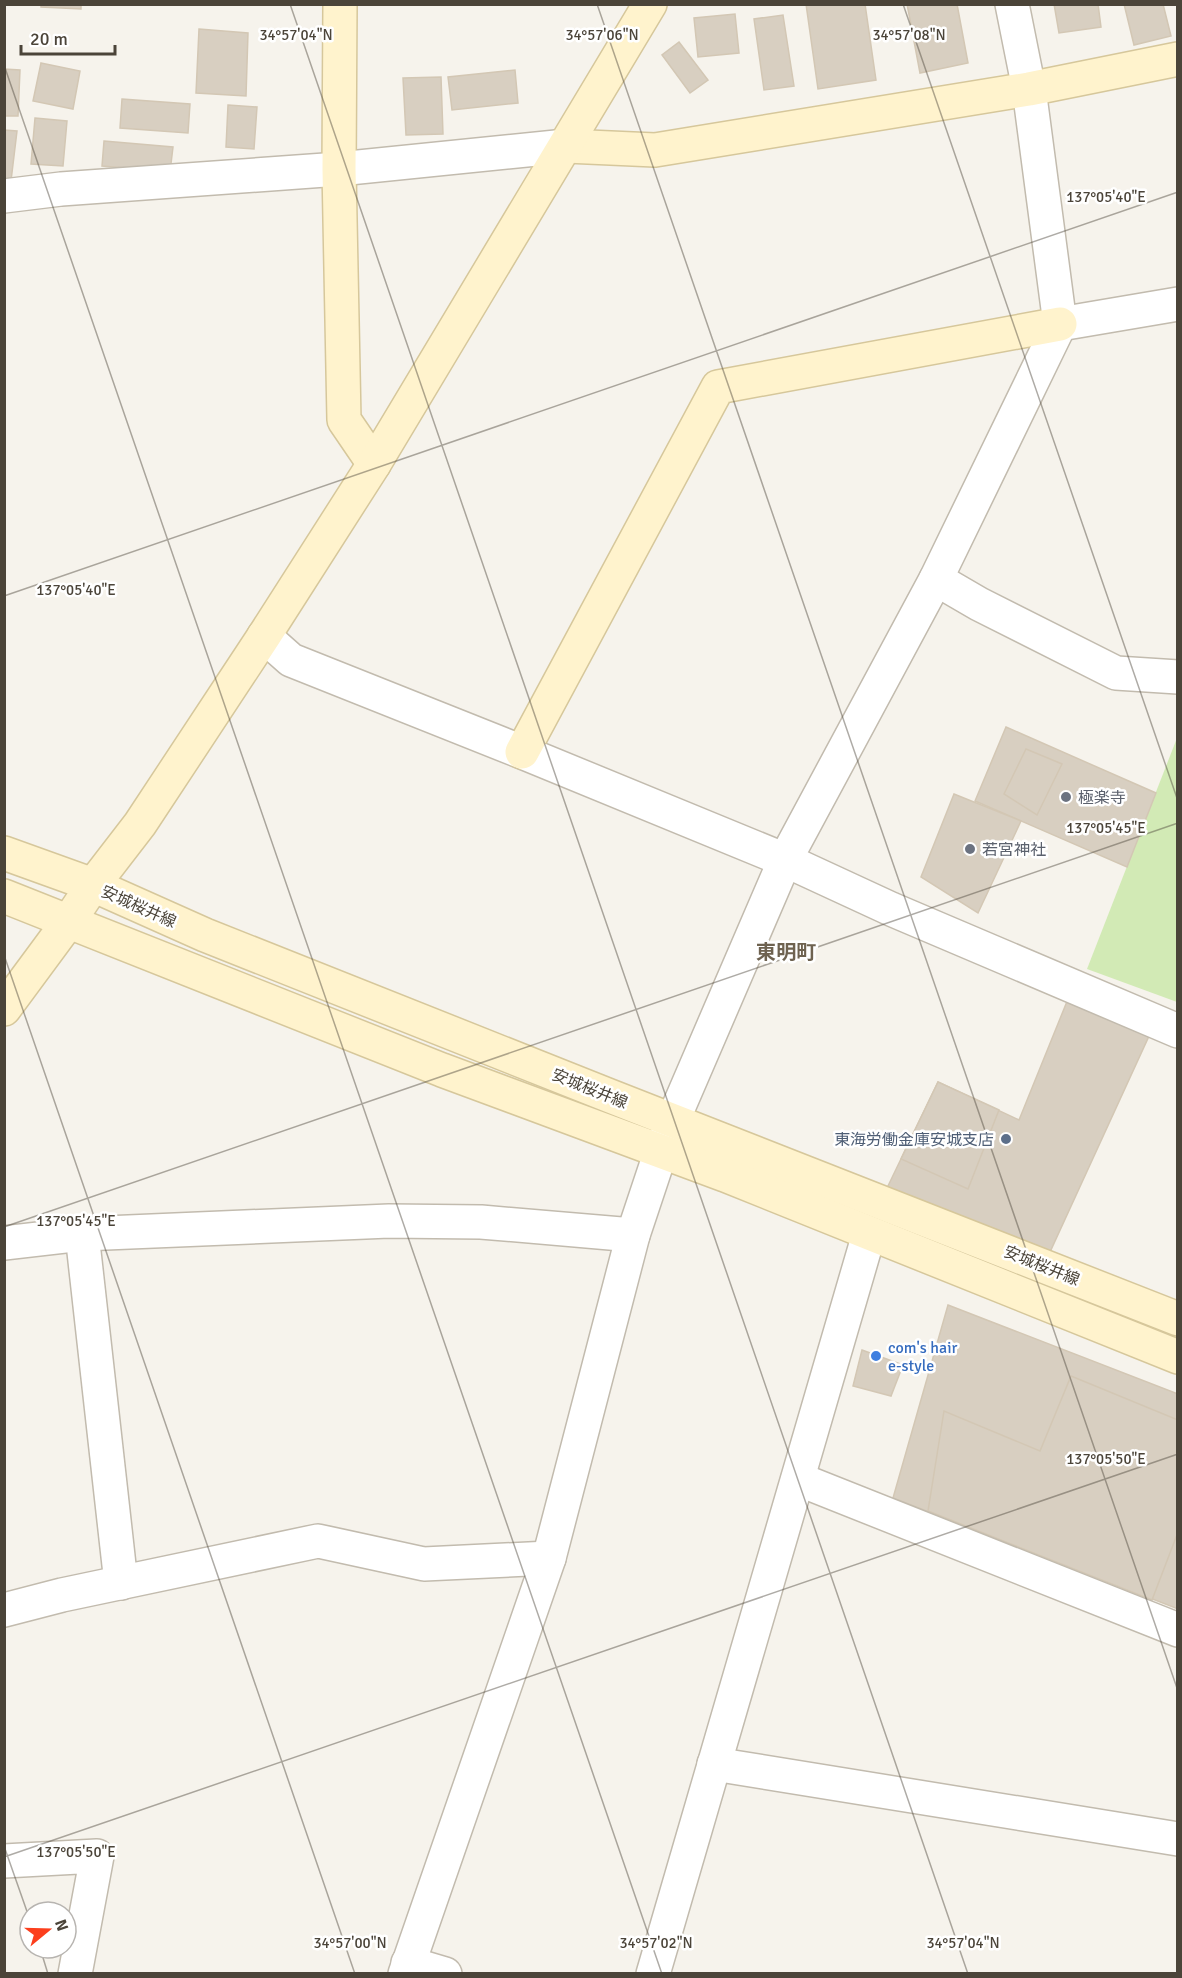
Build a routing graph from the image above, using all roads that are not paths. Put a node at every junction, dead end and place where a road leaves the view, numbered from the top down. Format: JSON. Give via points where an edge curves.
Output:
{"nodes":[{"id":1,"x":340,"y":4,"type":"edge"},
{"id":2,"x":650,"y":4,"type":"edge"},
{"id":3,"x":1012,"y":4,"type":"edge"},
{"id":4,"x":1178,"y":59,"type":"edge"},
{"id":5,"x":1029,"y":89,"type":"junction"},
{"id":6,"x":566,"y":146,"type":"junction"},
{"id":7,"x":339,"y":169,"type":"junction"},
{"id":8,"x":4,"y":195,"type":"edge"},
{"id":9,"x":1178,"y":304,"type":"edge"},
{"id":10,"x":1060,"y":324,"type":"junction"},
{"id":11,"x":374,"y":464,"type":"junction"},
{"id":12,"x":936,"y":579,"type":"junction"},
{"id":13,"x":264,"y":636,"type":"junction"},
{"id":14,"x":1178,"y":677,"type":"edge"},
{"id":15,"x":522,"y":752,"type":"junction"},
{"id":16,"x":4,"y":853,"type":"edge"},
{"id":17,"x":785,"y":860,"type":"junction"},
{"id":18,"x":93,"y":885,"type":"junction"},
{"id":19,"x":4,"y":896,"type":"edge"},
{"id":20,"x":69,"y":921,"type":"junction"},
{"id":21,"x":4,"y":1009,"type":"edge"},
{"id":22,"x":1178,"y":1031,"type":"edge"},
{"id":23,"x":673,"y":1120,"type":"junction"},
{"id":24,"x":660,"y":1151,"type":"junction"},
{"id":25,"x":82,"y":1234,"type":"junction"},
{"id":26,"x":869,"y":1234,"type":"junction"},
{"id":27,"x":633,"y":1235,"type":"junction"},
{"id":28,"x":4,"y":1243,"type":"edge"},
{"id":29,"x":1178,"y":1318,"type":"edge"},
{"id":30,"x":1178,"y":1358,"type":"edge"},
{"id":31,"x":798,"y":1479,"type":"junction"},
{"id":32,"x":549,"y":1558,"type":"junction"},
{"id":33,"x":121,"y":1582,"type":"junction"},
{"id":34,"x":4,"y":1610,"type":"edge"},
{"id":35,"x":1178,"y":1630,"type":"edge"},
{"id":36,"x":714,"y":1764,"type":"junction"},
{"id":37,"x":1178,"y":1839,"type":"edge"},
{"id":38,"x":4,"y":1861,"type":"edge"},
{"id":39,"x":406,"y":1968,"type":"edge"},
{"id":40,"x":75,"y":1974,"type":"edge"},
{"id":41,"x":445,"y":1974,"type":"edge"},
{"id":42,"x":653,"y":1974,"type":"edge"}],
"edges":[{"from":1,"to":7,"type":"street"},
{"from":2,"to":6,"type":"street"},
{"from":3,"to":5,"type":"street"},
{"from":4,"to":5,"type":"street"},
{"from":5,"to":6,"type":"street","via":[[655,150]]},
{"from":5,"to":10,"type":"street"},
{"from":6,"to":7,"type":"street"},
{"from":6,"to":11,"type":"street"},
{"from":7,"to":8,"type":"street"},
{"from":7,"to":11,"type":"street","via":[[344,420]]},
{"from":9,"to":10,"type":"street"},
{"from":10,"to":12,"type":"street"},
{"from":10,"to":15,"type":"street","via":[[718,387]]},
{"from":11,"to":13,"type":"street"},
{"from":12,"to":14,"type":"street","via":[[1116,673]]},
{"from":12,"to":17,"type":"street"},
{"from":13,"to":15,"type":"street","via":[[291,660]]},
{"from":13,"to":18,"type":"street","via":[[140,824]]},
{"from":15,"to":17,"type":"street"},
{"from":16,"to":18,"type":"street","name":"安城桜井線"},
{"from":17,"to":22,"type":"street"},
{"from":17,"to":23,"type":"street"},
{"from":18,"to":20,"type":"street"},
{"from":18,"to":23,"type":"street","name":"安城桜井線","via":[[205,935]]},
{"from":19,"to":20,"type":"street","name":"安城桜井線"},
{"from":20,"to":21,"type":"street"},
{"from":20,"to":24,"type":"street","name":"安城桜井線","via":[[442,1070]]},
{"from":23,"to":24,"type":"street"},
{"from":23,"to":29,"type":"street","name":"安城桜井線"},
{"from":24,"to":26,"type":"street","name":"安城桜井線"},
{"from":24,"to":27,"type":"street"},
{"from":25,"to":27,"type":"street","via":[[389,1221],[481,1222]]},
{"from":25,"to":28,"type":"street"},
{"from":25,"to":33,"type":"street"},
{"from":26,"to":30,"type":"street","name":"安城桜井線"},
{"from":26,"to":31,"type":"street"},
{"from":27,"to":32,"type":"street"},
{"from":31,"to":35,"type":"street"},
{"from":31,"to":36,"type":"street"},
{"from":32,"to":33,"type":"street","via":[[424,1564],[318,1541]]},
{"from":32,"to":39,"type":"street"},
{"from":33,"to":34,"type":"street"},
{"from":36,"to":37,"type":"street"},
{"from":36,"to":42,"type":"street"},
{"from":38,"to":40,"type":"street","via":[[96,1856]]},
{"from":39,"to":41,"type":"street"}]}
